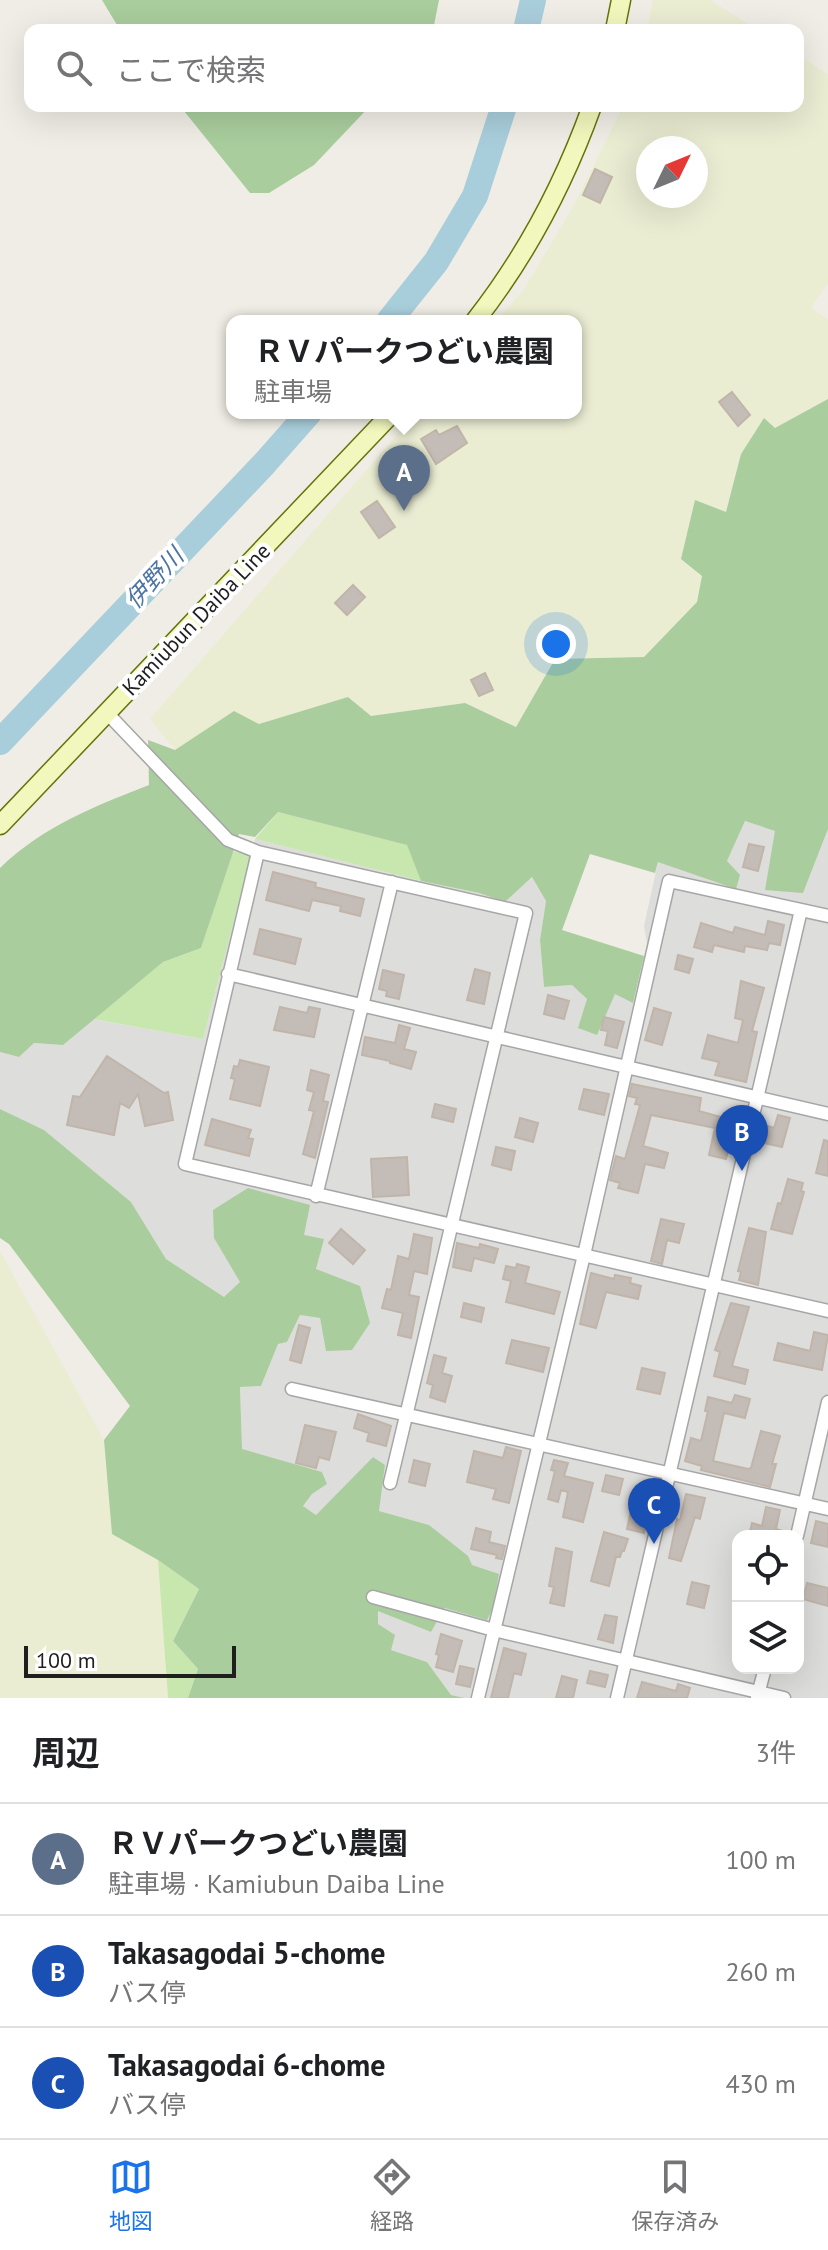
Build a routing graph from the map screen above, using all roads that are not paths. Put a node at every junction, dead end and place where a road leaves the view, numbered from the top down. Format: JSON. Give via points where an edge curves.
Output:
{"nodes":[{"id":1,"x":621,"y":0,"type":"edge"},
{"id":2,"x":616,"y":24,"type":"edge"},
{"id":3,"x":590,"y":112,"type":"edge"},
{"id":4,"x":479,"y":315,"type":"edge"},
{"id":5,"x":386,"y":419,"type":"edge"},
{"id":6,"x":107,"y":713,"type":"junction"},
{"id":7,"x":0,"y":825,"type":"edge"},
{"id":8,"x":258,"y":852,"type":"junction"},
{"id":9,"x":392,"y":882,"type":"junction"},
{"id":10,"x":801,"y":910,"type":"junction"},
{"id":11,"x":828,"y":916,"type":"edge"},
{"id":12,"x":228,"y":974,"type":"junction"},
{"id":13,"x":363,"y":1005,"type":"junction"},
{"id":14,"x":495,"y":1037,"type":"junction"},
{"id":15,"x":626,"y":1066,"type":"junction"},
{"id":16,"x":759,"y":1098,"type":"junction"},
{"id":17,"x":828,"y":1114,"type":"edge"},
{"id":18,"x":316,"y":1196,"type":"junction"},
{"id":19,"x":452,"y":1224,"type":"junction"},
{"id":20,"x":584,"y":1255,"type":"junction"},
{"id":21,"x":714,"y":1284,"type":"junction"},
{"id":22,"x":828,"y":1311,"type":"edge"},
{"id":23,"x":292,"y":1389,"type":"dead end"},
{"id":24,"x":828,"y":1402,"type":"edge"},
{"id":25,"x":406,"y":1414,"type":"junction"},
{"id":26,"x":539,"y":1444,"type":"junction"},
{"id":27,"x":671,"y":1473,"type":"junction"},
{"id":28,"x":390,"y":1483,"type":"dead end"},
{"id":29,"x":805,"y":1504,"type":"junction"},
{"id":30,"x":828,"y":1509,"type":"edge"},
{"id":31,"x":798,"y":1530,"type":"edge"},
{"id":32,"x":373,"y":1597,"type":"dead end"},
{"id":33,"x":494,"y":1630,"type":"junction"},
{"id":34,"x":625,"y":1662,"type":"junction"},
{"id":35,"x":763,"y":1674,"type":"edge"},
{"id":36,"x":758,"y":1695,"type":"edge"},
{"id":37,"x":478,"y":1698,"type":"edge"},
{"id":38,"x":617,"y":1698,"type":"edge"},
{"id":39,"x":784,"y":1698,"type":"edge"}],
"edges":[{"from":1,"to":2,"type":"main road"},
{"from":3,"to":4,"type":"main road","via":[[527,248]]},
{"from":5,"to":6,"type":"main road","name":"Kamiubun Daiba Line"},
{"from":6,"to":7,"type":"main road","name":"Kamiubun Daiba Line"},
{"from":6,"to":8,"type":"street","via":[[228,840]]},
{"from":8,"to":9,"type":"street"},
{"from":8,"to":12,"type":"street"},
{"from":9,"to":13,"type":"street"},
{"from":9,"to":14,"type":"street","via":[[526,913]]},
{"from":10,"to":11,"type":"street"},
{"from":10,"to":15,"type":"street","via":[[669,881]]},
{"from":10,"to":16,"type":"street"},
{"from":12,"to":13,"type":"street"},
{"from":12,"to":18,"type":"street","via":[[185,1164]]},
{"from":13,"to":14,"type":"street"},
{"from":13,"to":18,"type":"street"},
{"from":14,"to":15,"type":"street"},
{"from":14,"to":19,"type":"street"},
{"from":15,"to":16,"type":"street"},
{"from":15,"to":20,"type":"street"},
{"from":16,"to":17,"type":"street"},
{"from":16,"to":21,"type":"street"},
{"from":18,"to":19,"type":"street"},
{"from":19,"to":20,"type":"street"},
{"from":19,"to":25,"type":"street"},
{"from":20,"to":21,"type":"street"},
{"from":20,"to":26,"type":"street"},
{"from":21,"to":22,"type":"street"},
{"from":21,"to":27,"type":"street"},
{"from":23,"to":25,"type":"street"},
{"from":24,"to":29,"type":"street"},
{"from":25,"to":26,"type":"street"},
{"from":25,"to":28,"type":"street"},
{"from":26,"to":27,"type":"street"},
{"from":26,"to":33,"type":"street"},
{"from":27,"to":29,"type":"street"},
{"from":27,"to":34,"type":"street"},
{"from":29,"to":30,"type":"street"},
{"from":29,"to":31,"type":"street"},
{"from":32,"to":33,"type":"street"},
{"from":33,"to":34,"type":"street"},
{"from":33,"to":37,"type":"street"},
{"from":34,"to":36,"type":"street"},
{"from":34,"to":38,"type":"street"},
{"from":35,"to":36,"type":"street"},
{"from":36,"to":39,"type":"street"}]}
